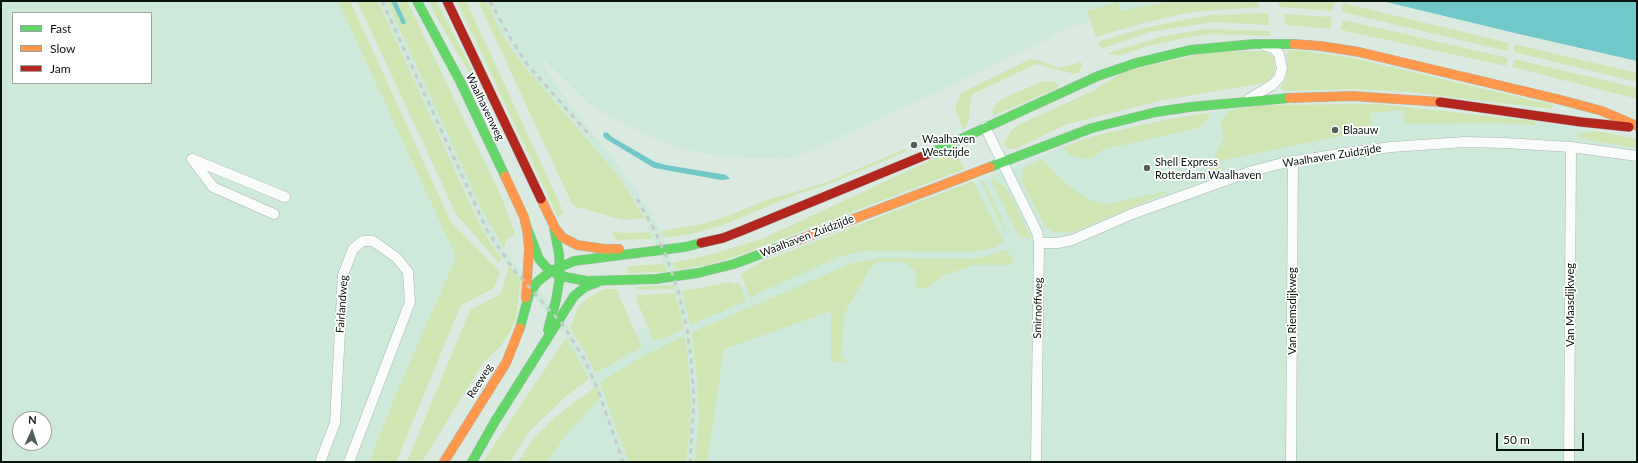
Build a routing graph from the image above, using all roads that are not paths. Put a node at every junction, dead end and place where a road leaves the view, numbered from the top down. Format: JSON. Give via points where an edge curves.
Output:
{"nodes":[{"id":1,"x":417,"y":1,"type":"edge"},
{"id":2,"x":447,"y":1,"type":"edge"},
{"id":3,"x":1254,"y":44,"type":"junction"},
{"id":4,"x":1247,"y":100,"type":"junction"},
{"id":5,"x":985,"y":127,"type":"junction"},
{"id":6,"x":1637,"y":127,"type":"edge"},
{"id":7,"x":1571,"y":147,"type":"junction"},
{"id":8,"x":1637,"y":156,"type":"edge"},
{"id":9,"x":1293,"y":161,"type":"junction"},
{"id":10,"x":1002,"y":162,"type":"junction"},
{"id":11,"x":285,"y":197,"type":"dead end"},
{"id":12,"x":274,"y":214,"type":"dead end"},
{"id":13,"x":559,"y":238,"type":"junction"},
{"id":14,"x":1039,"y":243,"type":"junction"},
{"id":15,"x":685,"y":247,"type":"junction"},
{"id":16,"x":531,"y":248,"type":"junction"},
{"id":17,"x":563,"y":265,"type":"junction"},
{"id":18,"x":551,"y":271,"type":"junction"},
{"id":19,"x":560,"y":276,"type":"junction"},
{"id":20,"x":606,"y":281,"type":"junction"},
{"id":21,"x":525,"y":308,"type":"junction"},
{"id":22,"x":545,"y":342,"type":"junction"},
{"id":23,"x":320,"y":462,"type":"edge"},
{"id":24,"x":349,"y":462,"type":"edge"},
{"id":25,"x":444,"y":462,"type":"edge"},
{"id":26,"x":472,"y":462,"type":"edge"},
{"id":27,"x":1036,"y":462,"type":"edge"},
{"id":28,"x":1291,"y":462,"type":"edge"},
{"id":29,"x":1569,"y":462,"type":"edge"}],
"edges":[{"from":1,"to":16,"type":"main road","name":"Waalhavenweg","via":[[461,83],[516,198]]},
{"from":2,"to":13,"type":"main road","name":"Waalhavenweg"},
{"from":3,"to":4,"type":"street","name":"Waalhaven Zuidzijde","via":[[1273,48],[1279,54],[1282,69],[1279,78],[1272,85]]},
{"from":3,"to":5,"type":"main road","name":"Waalhaven Zuidzijde","via":[[1190,50],[1136,63],[1098,76]]},
{"from":3,"to":6,"type":"main road","name":"Waalhaven Zuidzijde","via":[[1303,44],[1359,52],[1602,111]]},
{"from":4,"to":6,"type":"main road","name":"Waalhaven Zuidzijde","via":[[1327,96],[1404,99]]},
{"from":4,"to":10,"type":"main road","name":"Waalhaven Zuidzijde","via":[[1156,112],[1102,125]]},
{"from":5,"to":10,"type":"street"},
{"from":5,"to":15,"type":"main road","name":"Waalhaven Zuidzijde","via":[[921,157],[741,231]]},
{"from":7,"to":8,"type":"street","name":"Waalhaven Zuidzijde"},
{"from":7,"to":9,"type":"street","name":"Waalhaven Zuidzijde","via":[[1448,142]]},
{"from":7,"to":29,"type":"street","name":"Van Maasdijkweg"},
{"from":9,"to":14,"type":"street","name":"Waalhaven Zuidzijde","via":[[1252,171],[1192,191],[1072,240]]},
{"from":9,"to":28,"type":"street","name":"Van Riemsdijkweg"},
{"from":10,"to":14,"type":"street","name":"Smirnoffweg","via":[[1037,232]]},
{"from":10,"to":20,"type":"main road","name":"Waalhaven Zuidzijde","via":[[734,264],[673,277]]},
{"from":11,"to":12,"type":"street","via":[[192,159],[213,187]]},
{"from":13,"to":15,"type":"main road","name":"Waalhaven Zuidzijde","via":[[577,245],[604,249],[657,250]]},
{"from":13,"to":17,"type":"main road"},
{"from":14,"to":27,"type":"street","name":"Smirnoffweg"},
{"from":15,"to":17,"type":"main road","name":"Waalhaven Zuidzijde","via":[[580,260]]},
{"from":16,"to":18,"type":"main road","name":"Waalhaven Zuidzijde","via":[[542,264]]},
{"from":16,"to":21,"type":"main road","name":"Reeweg"},
{"from":17,"to":18,"type":"main road","name":"Reeweg"},
{"from":17,"to":19,"type":"main road"},
{"from":18,"to":19,"type":"main road","name":"Waalhaven Zuidzijde"},
{"from":18,"to":21,"type":"main road","name":"Reeweg","via":[[532,288]]},
{"from":19,"to":20,"type":"main road","name":"Waalhaven Zuidzijde","via":[[577,280]]},
{"from":19,"to":22,"type":"main road"},
{"from":20,"to":22,"type":"main road","name":"Waalhaven Zuidzijde","via":[[585,287],[574,296]]},
{"from":21,"to":25,"type":"main road","name":"Reeweg","via":[[506,363]]},
{"from":22,"to":26,"type":"main road"},
{"from":23,"to":24,"type":"street","name":"Fairlandweg","via":[[335,423],[343,275],[353,249],[363,241],[373,241],[397,258],[408,272],[410,302]]}]}
